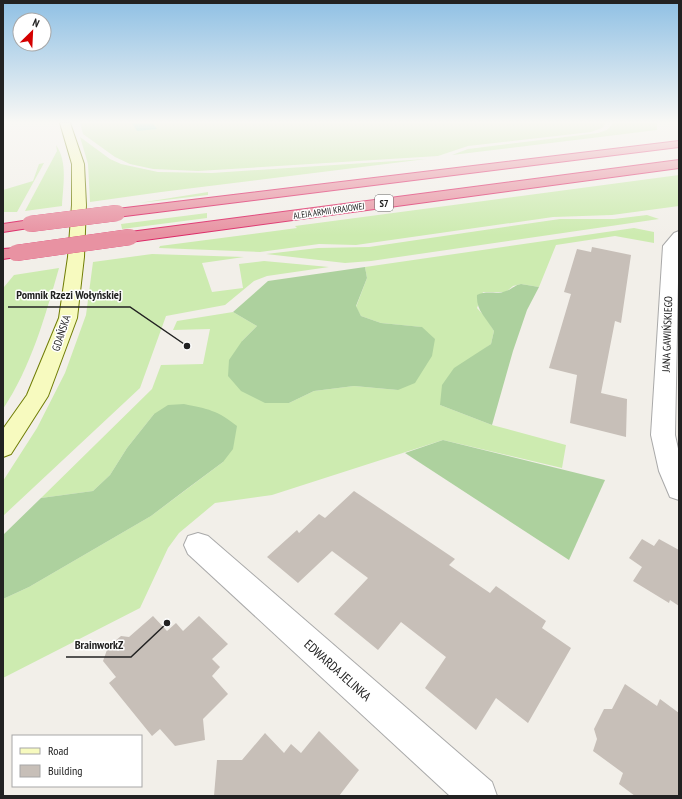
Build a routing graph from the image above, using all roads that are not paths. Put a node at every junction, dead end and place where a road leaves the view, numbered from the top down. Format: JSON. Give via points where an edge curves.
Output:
{"nodes":[{"id":1,"x":77,"y":160,"type":"edge"},
{"id":2,"x":546,"y":160,"type":"edge"},
{"id":3,"x":679,"y":164,"type":"edge"},
{"id":4,"x":3,"y":228,"type":"edge"},
{"id":5,"x":679,"y":236,"type":"edge"},
{"id":6,"x":10,"y":253,"type":"edge"},
{"id":7,"x":3,"y":448,"type":"edge"},
{"id":8,"x":679,"y":490,"type":"edge"},
{"id":9,"x":198,"y":545,"type":"dead end"},
{"id":10,"x":478,"y":796,"type":"edge"}],
"edges":[{"from":1,"to":7,"type":"street","name":"GDAŃSKA","via":[[79,205],[76,257],[68,318],[37,396]]},
{"from":2,"to":4,"type":"highway","number":"S7","bridge":true},
{"from":3,"to":6,"type":"highway","name":"ALEJA ARMII KRAJOWEJ","number":"S7","bridge":true},
{"from":5,"to":8,"type":"street","name":"JANA GAWIŃSKIEGO","via":[[671,246],[663,435],[671,471]]},
{"from":9,"to":10,"type":"street","name":"EDWARDA JELINKA"}]}
